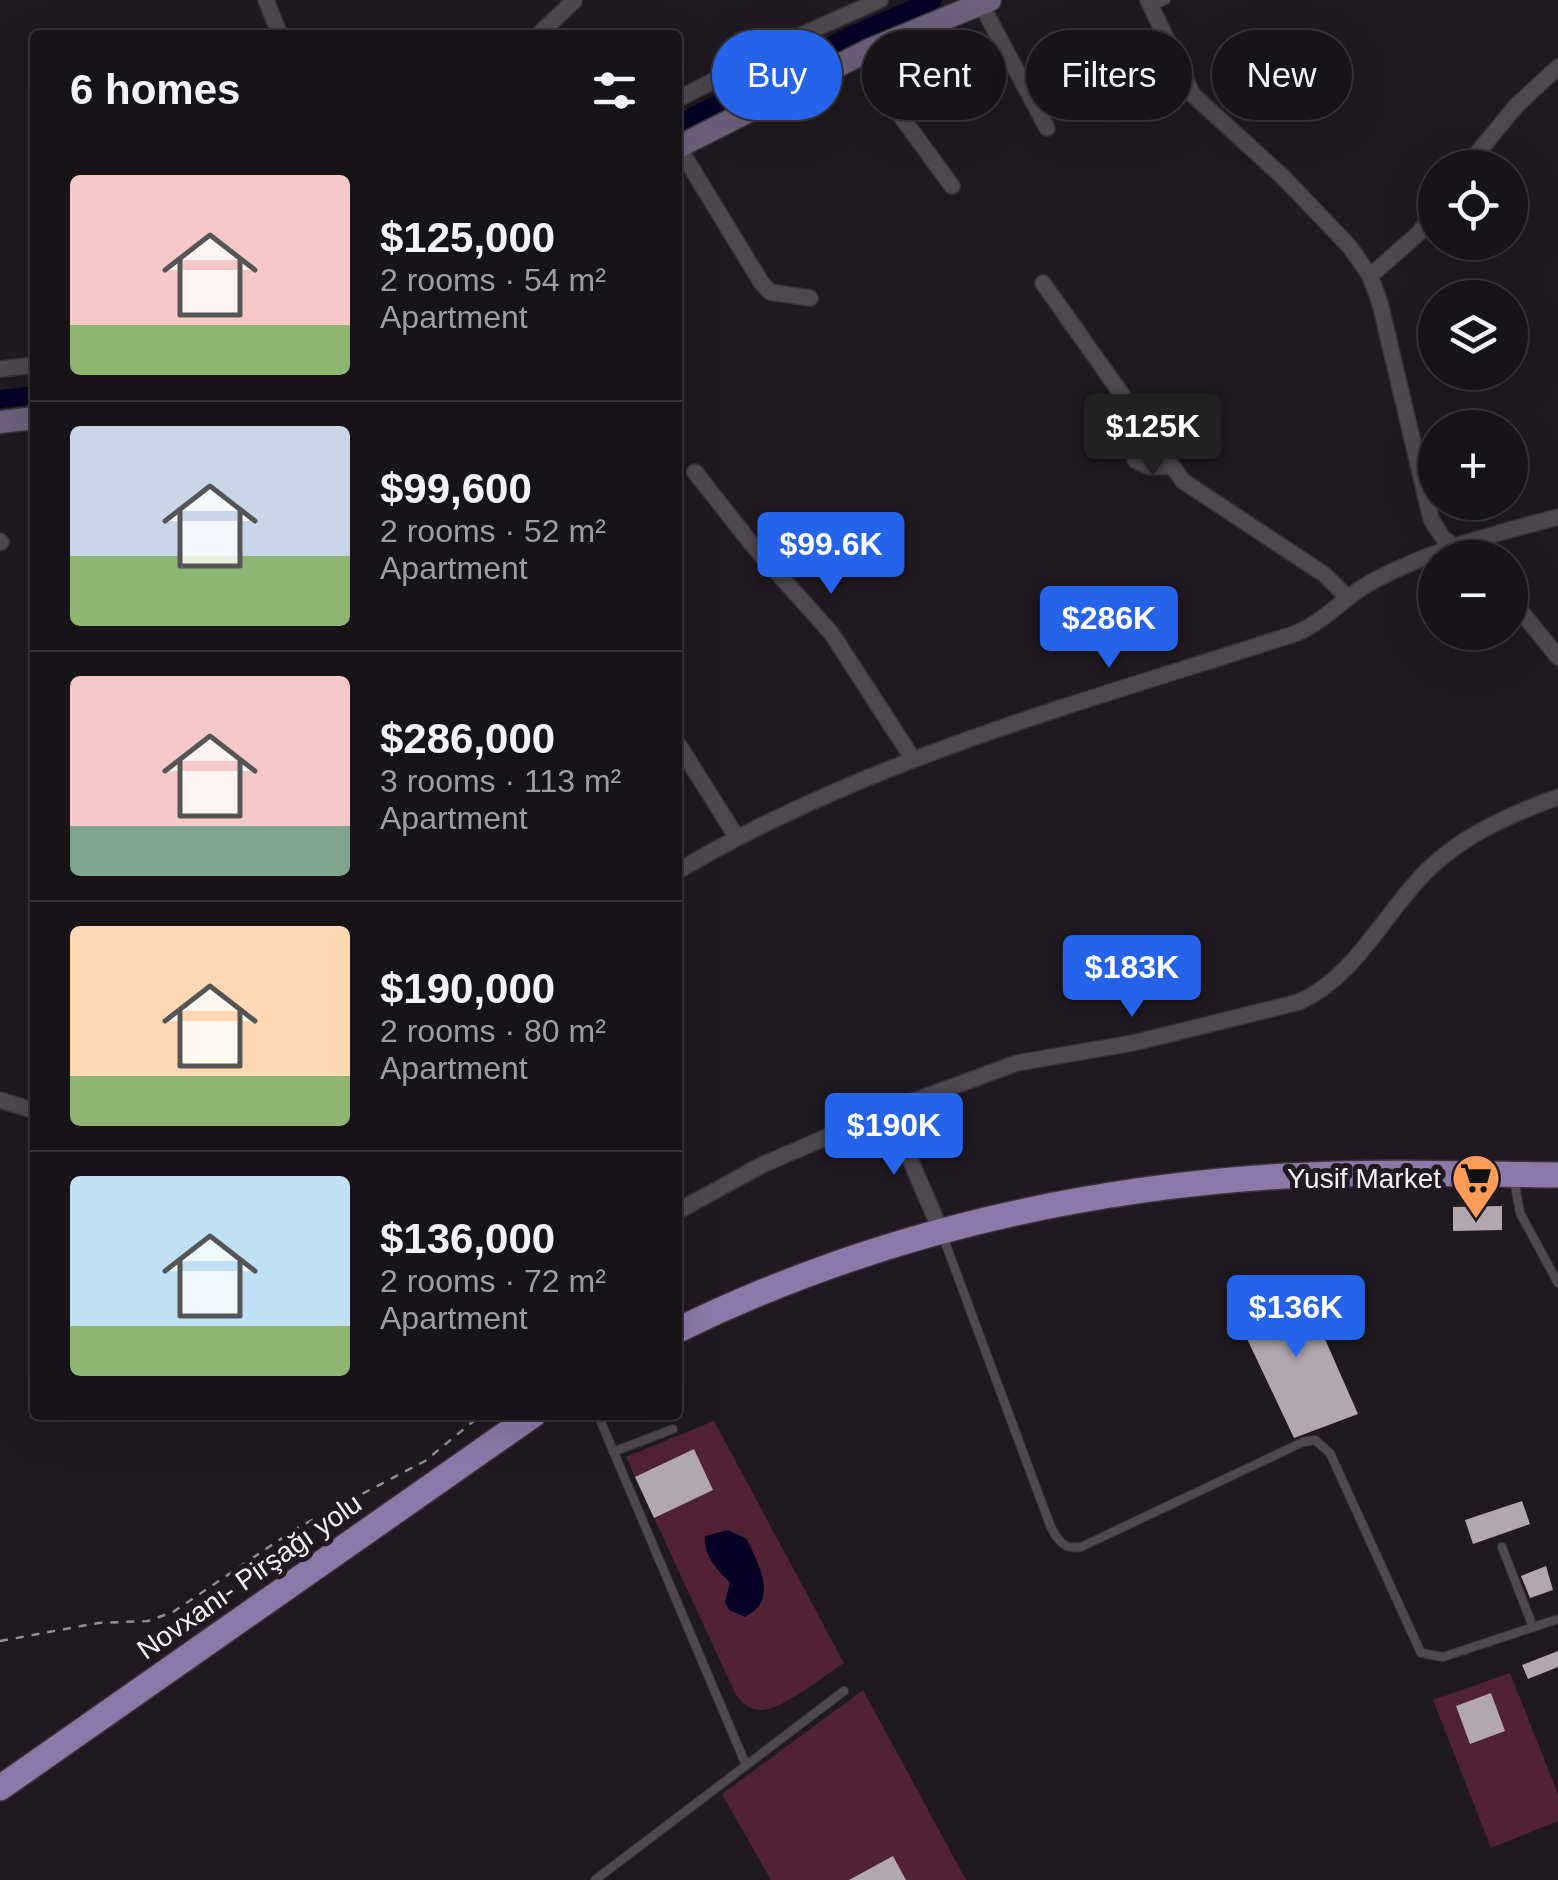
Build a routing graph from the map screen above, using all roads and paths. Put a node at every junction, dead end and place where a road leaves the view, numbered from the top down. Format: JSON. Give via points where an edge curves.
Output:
{"nodes":[{"id":1,"x":266,"y":0,"type":"edge"},
{"id":2,"x":880,"y":0,"type":"edge"},
{"id":3,"x":574,"y":1,"type":"edge"},
{"id":4,"x":986,"y":2,"type":"edge"},
{"id":5,"x":1155,"y":2,"type":"edge"},
{"id":6,"x":278,"y":30,"type":"edge"},
{"id":7,"x":543,"y":30,"type":"edge"},
{"id":8,"x":918,"y":30,"type":"edge"},
{"id":9,"x":862,"y":54,"type":"edge"},
{"id":10,"x":1558,"y":67,"type":"edge"},
{"id":11,"x":682,"y":97,"type":"edge"},
{"id":12,"x":904,"y":120,"type":"edge"},
{"id":13,"x":1047,"y":128,"type":"dead end"},
{"id":14,"x":682,"y":144,"type":"edge"},
{"id":15,"x":1480,"y":150,"type":"edge"},
{"id":16,"x":682,"y":153,"type":"edge"},
{"id":17,"x":952,"y":186,"type":"dead end"},
{"id":18,"x":1418,"y":234,"type":"edge"},
{"id":19,"x":1370,"y":276,"type":"junction"},
{"id":20,"x":1043,"y":283,"type":"dead end"},
{"id":21,"x":810,"y":298,"type":"dead end"},
{"id":22,"x":30,"y":367,"type":"edge"},
{"id":23,"x":0,"y":369,"type":"edge"},
{"id":24,"x":30,"y":419,"type":"edge"},
{"id":25,"x":0,"y":422,"type":"edge"},
{"id":26,"x":1134,"y":460,"type":"dead end"},
{"id":27,"x":1171,"y":466,"type":"junction"},
{"id":28,"x":696,"y":472,"type":"dead end"},
{"id":29,"x":1558,"y":517,"type":"edge"},
{"id":30,"x":1447,"y":540,"type":"edge"},
{"id":31,"x":1475,"y":540,"type":"edge"},
{"id":32,"x":1418,"y":561,"type":"edge"},
{"id":33,"x":1348,"y":598,"type":"junction"},
{"id":34,"x":1528,"y":620,"type":"edge"},
{"id":35,"x":1558,"y":657,"type":"edge"},
{"id":36,"x":682,"y":750,"type":"edge"},
{"id":37,"x":914,"y":759,"type":"junction"},
{"id":38,"x":1558,"y":797,"type":"edge"},
{"id":39,"x":736,"y":836,"type":"junction"},
{"id":40,"x":682,"y":869,"type":"edge"},
{"id":41,"x":0,"y":1100,"type":"edge"},
{"id":42,"x":30,"y":1109,"type":"edge"},
{"id":43,"x":890,"y":1110,"type":"junction"},
{"id":44,"x":1514,"y":1174,"type":"junction"},
{"id":45,"x":1558,"y":1175,"type":"edge"},
{"id":46,"x":682,"y":1209,"type":"edge"},
{"id":47,"x":940,"y":1229,"type":"junction"},
{"id":48,"x":1558,"y":1283,"type":"edge"},
{"id":49,"x":682,"y":1328,"type":"edge"},
{"id":50,"x":475,"y":1420,"type":"edge"},
{"id":51,"x":526,"y":1420,"type":"edge"},
{"id":52,"x":600,"y":1420,"type":"edge"},
{"id":53,"x":672,"y":1429,"type":"dead end"},
{"id":54,"x":614,"y":1452,"type":"junction"},
{"id":55,"x":1502,"y":1547,"type":"dead end"},
{"id":56,"x":1558,"y":1619,"type":"edge"},
{"id":57,"x":1533,"y":1627,"type":"junction"},
{"id":58,"x":0,"y":1641,"type":"edge"},
{"id":59,"x":844,"y":1691,"type":"dead end"},
{"id":60,"x":746,"y":1764,"type":"junction"},
{"id":61,"x":0,"y":1788,"type":"edge"},
{"id":62,"x":595,"y":1880,"type":"edge"}],
"edges":[{"from":1,"to":6,"type":"street"},
{"from":2,"to":11,"type":"street"},
{"from":3,"to":7,"type":"street"},
{"from":4,"to":8,"type":"street"},
{"from":4,"to":13,"type":"street"},
{"from":5,"to":19,"type":"street","via":[[1193,95],[1305,198]]},
{"from":9,"to":14,"type":"street"},
{"from":10,"to":15,"type":"street"},
{"from":12,"to":17,"type":"street"},
{"from":16,"to":21,"type":"street","via":[[761,282],[770,292]]},
{"from":18,"to":19,"type":"street"},
{"from":19,"to":30,"type":"street","via":[[1425,503]]},
{"from":20,"to":27,"type":"street"},
{"from":22,"to":23,"type":"street"},
{"from":24,"to":25,"type":"street"},
{"from":26,"to":27,"type":"street","via":[[1150,468]]},
{"from":27,"to":33,"type":"street","via":[[1196,492],[1325,575]]},
{"from":28,"to":37,"type":"street","via":[[832,634]]},
{"from":29,"to":31,"type":"street"},
{"from":32,"to":33,"type":"street"},
{"from":33,"to":37,"type":"street","via":[[1298,632]]},
{"from":34,"to":35,"type":"street"},
{"from":36,"to":39,"type":"street"},
{"from":37,"to":39,"type":"street"},
{"from":38,"to":43,"type":"street","via":[[1503,817],[1448,854],[1420,877],[1340,976],[1299,1002],[1134,1043],[1018,1063]]},
{"from":39,"to":40,"type":"street"},
{"from":41,"to":42,"type":"street"},
{"from":43,"to":46,"type":"street","via":[[762,1165]]},
{"from":43,"to":47,"type":"street"},
{"from":44,"to":45,"type":"main road"},
{"from":44,"to":47,"type":"main road","via":[[1280,1176],[1060,1204]]},
{"from":44,"to":48,"type":"lane","via":[[1520,1213]]},
{"from":47,"to":49,"type":"main road","via":[[806,1274]]},
{"from":47,"to":57,"type":"lane","via":[[1062,1545],[1081,1548],[1315,1440],[1330,1453],[1421,1653],[1443,1657]]},
{"from":50,"to":58,"type":"path","via":[[425,1462],[298,1528],[173,1612]]},
{"from":51,"to":61,"type":"main road","name":"Novxanı- Pirşağı yolu"},
{"from":52,"to":54,"type":"lane"},
{"from":53,"to":54,"type":"lane"},
{"from":54,"to":60,"type":"lane"},
{"from":55,"to":57,"type":"lane"},
{"from":56,"to":57,"type":"lane"},
{"from":59,"to":60,"type":"lane"},
{"from":60,"to":62,"type":"lane"}]}
